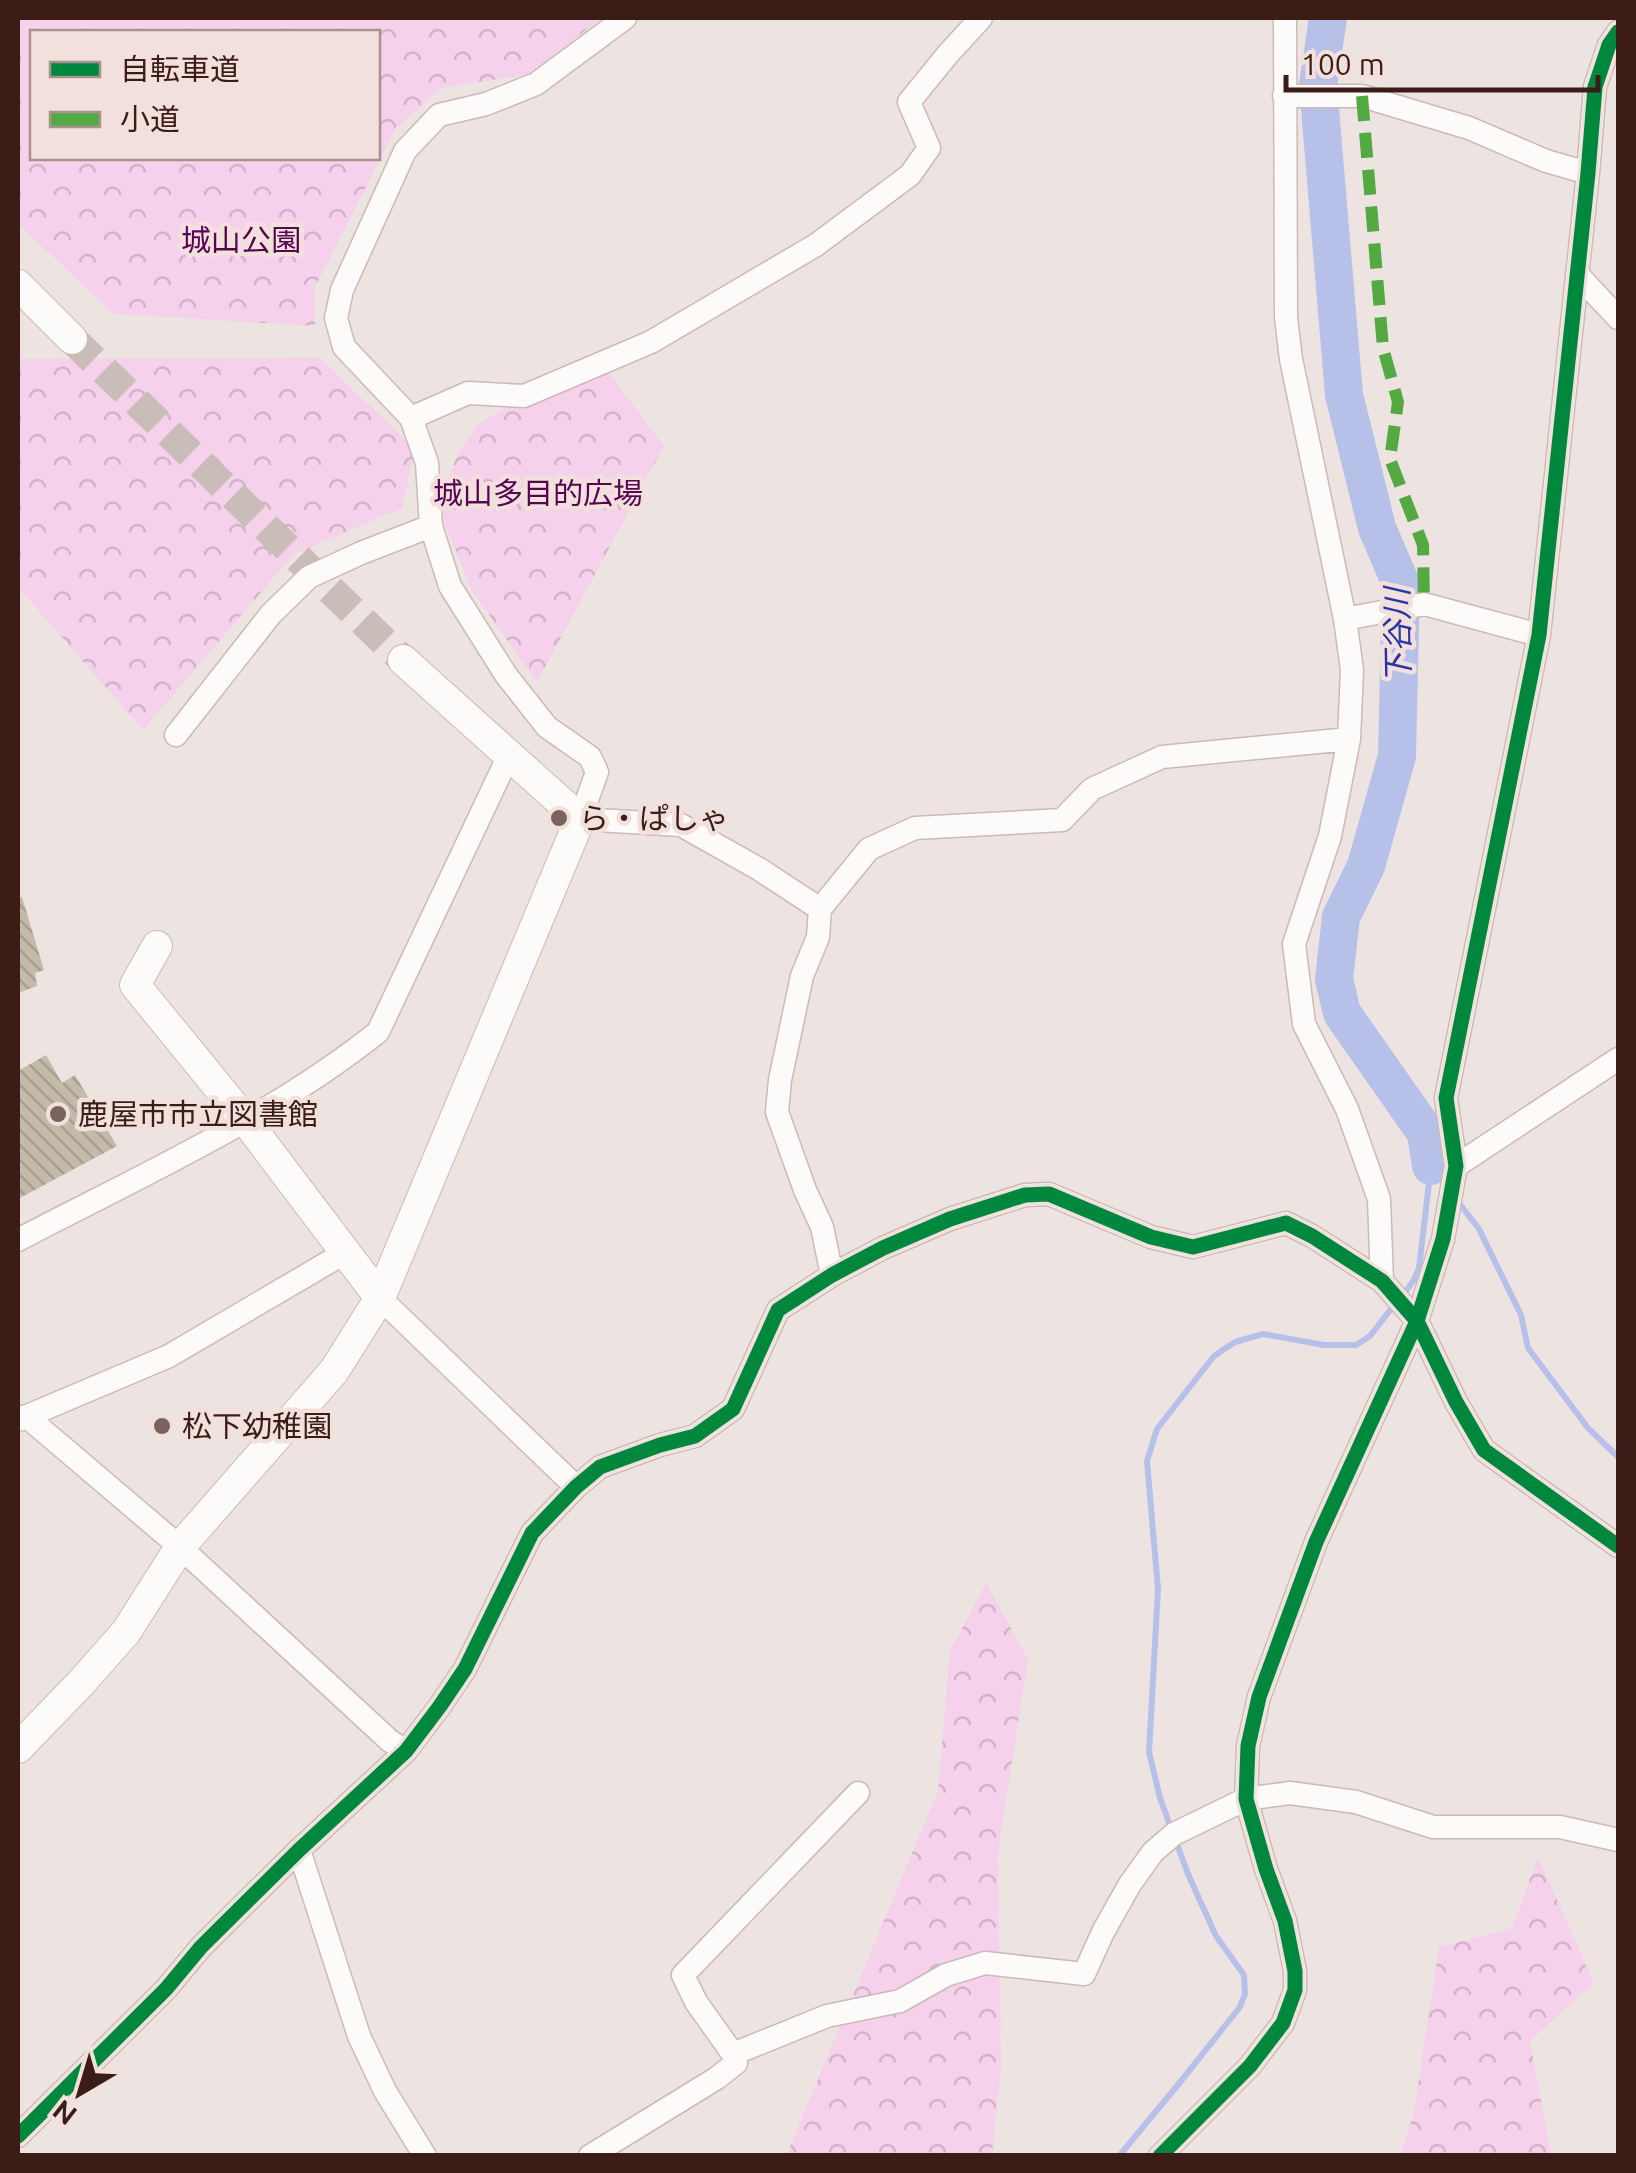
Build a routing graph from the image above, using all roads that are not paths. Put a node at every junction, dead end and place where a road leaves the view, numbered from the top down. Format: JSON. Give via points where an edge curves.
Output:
{"nodes":[{"id":1,"x":625,"y":18,"type":"edge"},
{"id":2,"x":981,"y":18,"type":"edge"},
{"id":3,"x":1285,"y":18,"type":"edge"},
{"id":4,"x":1618,"y":32,"type":"edge"},
{"id":5,"x":1284,"y":96,"type":"junction"},
{"id":6,"x":1588,"y":172,"type":"junction"},
{"id":7,"x":1577,"y":274,"type":"junction"},
{"id":8,"x":18,"y":285,"type":"edge"},
{"id":9,"x":1618,"y":318,"type":"edge"},
{"id":10,"x":72,"y":339,"type":"tunnel mouth"},
{"id":11,"x":411,"y":418,"type":"junction"},
{"id":12,"x":431,"y":526,"type":"junction"},
{"id":13,"x":1345,"y":619,"type":"junction"},
{"id":14,"x":1539,"y":636,"type":"junction"},
{"id":15,"x":403,"y":660,"type":"tunnel mouth"},
{"id":16,"x":176,"y":735,"type":"dead end"},
{"id":17,"x":1349,"y":739,"type":"junction"},
{"id":18,"x":509,"y":755,"type":"junction"},
{"id":19,"x":580,"y":819,"type":"junction"},
{"id":20,"x":820,"y":909,"type":"junction"},
{"id":21,"x":157,"y":946,"type":"dead end"},
{"id":22,"x":1618,"y":1059,"type":"edge"},
{"id":23,"x":246,"y":1120,"type":"junction"},
{"id":24,"x":1456,"y":1166,"type":"junction"},
{"id":25,"x":18,"y":1240,"type":"edge"},
{"id":26,"x":346,"y":1252,"type":"junction"},
{"id":27,"x":832,"y":1275,"type":"junction"},
{"id":28,"x":1382,"y":1281,"type":"junction"},
{"id":29,"x":380,"y":1298,"type":"junction"},
{"id":30,"x":1417,"y":1321,"type":"junction"},
{"id":31,"x":22,"y":1418,"type":"edge"},
{"id":32,"x":576,"y":1486,"type":"junction"},
{"id":33,"x":1618,"y":1546,"type":"edge"},
{"id":34,"x":180,"y":1548,"type":"junction"},
{"id":35,"x":18,"y":1748,"type":"edge"},
{"id":36,"x":406,"y":1752,"type":"junction"},
{"id":37,"x":858,"y":1792,"type":"dead end"},
{"id":38,"x":1246,"y":1799,"type":"junction"},
{"id":39,"x":1618,"y":1840,"type":"edge"},
{"id":40,"x":299,"y":1850,"type":"junction"},
{"id":41,"x":733,"y":2054,"type":"junction"},
{"id":42,"x":18,"y":2136,"type":"edge"},
{"id":43,"x":426,"y":2156,"type":"edge"},
{"id":44,"x":590,"y":2156,"type":"edge"},
{"id":45,"x":1160,"y":2156,"type":"edge"}],
"edges":[{"from":1,"to":11,"type":"street","via":[[536,84],[439,115],[405,151],[342,290],[336,318],[344,347]]},
{"from":2,"to":11,"type":"street","via":[[909,102],[929,148],[910,175],[816,245],[615,358],[524,396],[468,393]]},
{"from":3,"to":5,"type":"street"},
{"from":4,"to":6,"type":"street","via":[[1595,87]]},
{"from":5,"to":6,"type":"street","via":[[1362,96]]},
{"from":5,"to":13,"type":"street","via":[[1286,318]]},
{"from":6,"to":7,"type":"street"},
{"from":7,"to":9,"type":"street"},
{"from":7,"to":14,"type":"street"},
{"from":8,"to":10,"type":"street"},
{"from":11,"to":12,"type":"street","via":[[427,463]]},
{"from":12,"to":16,"type":"street","via":[[310,577],[272,614]]},
{"from":12,"to":19,"type":"street","via":[[450,586],[506,675],[547,727],[590,756],[597,772]]},
{"from":13,"to":14,"type":"street","via":[[1424,604]]},
{"from":13,"to":17,"type":"street","via":[[1352,670]]},
{"from":14,"to":24,"type":"street","via":[[1446,1098]]},
{"from":15,"to":18,"type":"street"},
{"from":17,"to":20,"type":"street","via":[[1162,758],[1092,790],[1062,820],[915,828],[869,849]]},
{"from":17,"to":28,"type":"street","via":[[1330,836],[1294,944],[1304,1024],[1347,1109],[1379,1199]]},
{"from":18,"to":19,"type":"street"},
{"from":18,"to":23,"type":"street","via":[[378,1032]]},
{"from":19,"to":20,"type":"street","via":[[681,825]]},
{"from":19,"to":29,"type":"street"},
{"from":20,"to":27,"type":"street","via":[[777,1112],[822,1227]]},
{"from":21,"to":23,"type":"street","via":[[135,985]]},
{"from":22,"to":24,"type":"street"},
{"from":23,"to":25,"type":"street"},
{"from":23,"to":26,"type":"street"},
{"from":24,"to":30,"type":"street","via":[[1443,1239]]},
{"from":26,"to":29,"type":"street"},
{"from":26,"to":31,"type":"street","via":[[168,1356]]},
{"from":27,"to":28,"type":"street","via":[[950,1218],[1049,1194],[1151,1237],[1193,1247],[1286,1223]]},
{"from":27,"to":32,"type":"street","via":[[778,1310],[734,1409],[696,1436],[600,1467]]},
{"from":28,"to":30,"type":"street"},
{"from":29,"to":32,"type":"street"},
{"from":29,"to":34,"type":"street","via":[[334,1372]]},
{"from":30,"to":33,"type":"street","via":[[1484,1450]]},
{"from":30,"to":38,"type":"street","via":[[1316,1542],[1258,1697]]},
{"from":31,"to":34,"type":"street"},
{"from":32,"to":36,"type":"street","via":[[532,1533],[465,1668]]},
{"from":34,"to":35,"type":"street","via":[[126,1632]]},
{"from":34,"to":36,"type":"street"},
{"from":36,"to":40,"type":"street"},
{"from":37,"to":41,"type":"street","via":[[683,1975]]},
{"from":38,"to":39,"type":"street","via":[[1290,1793],[1356,1802],[1433,1827],[1560,1828]]},
{"from":38,"to":41,"type":"street","via":[[1174,1834],[1153,1852],[1084,1974],[985,1963],[900,2001],[827,2016]]},
{"from":38,"to":45,"type":"street","via":[[1285,1920],[1294,1990],[1284,2024]]},
{"from":40,"to":42,"type":"street"},
{"from":40,"to":43,"type":"street","via":[[359,2036]]},
{"from":41,"to":44,"type":"street","via":[[736,2064]]}]}
